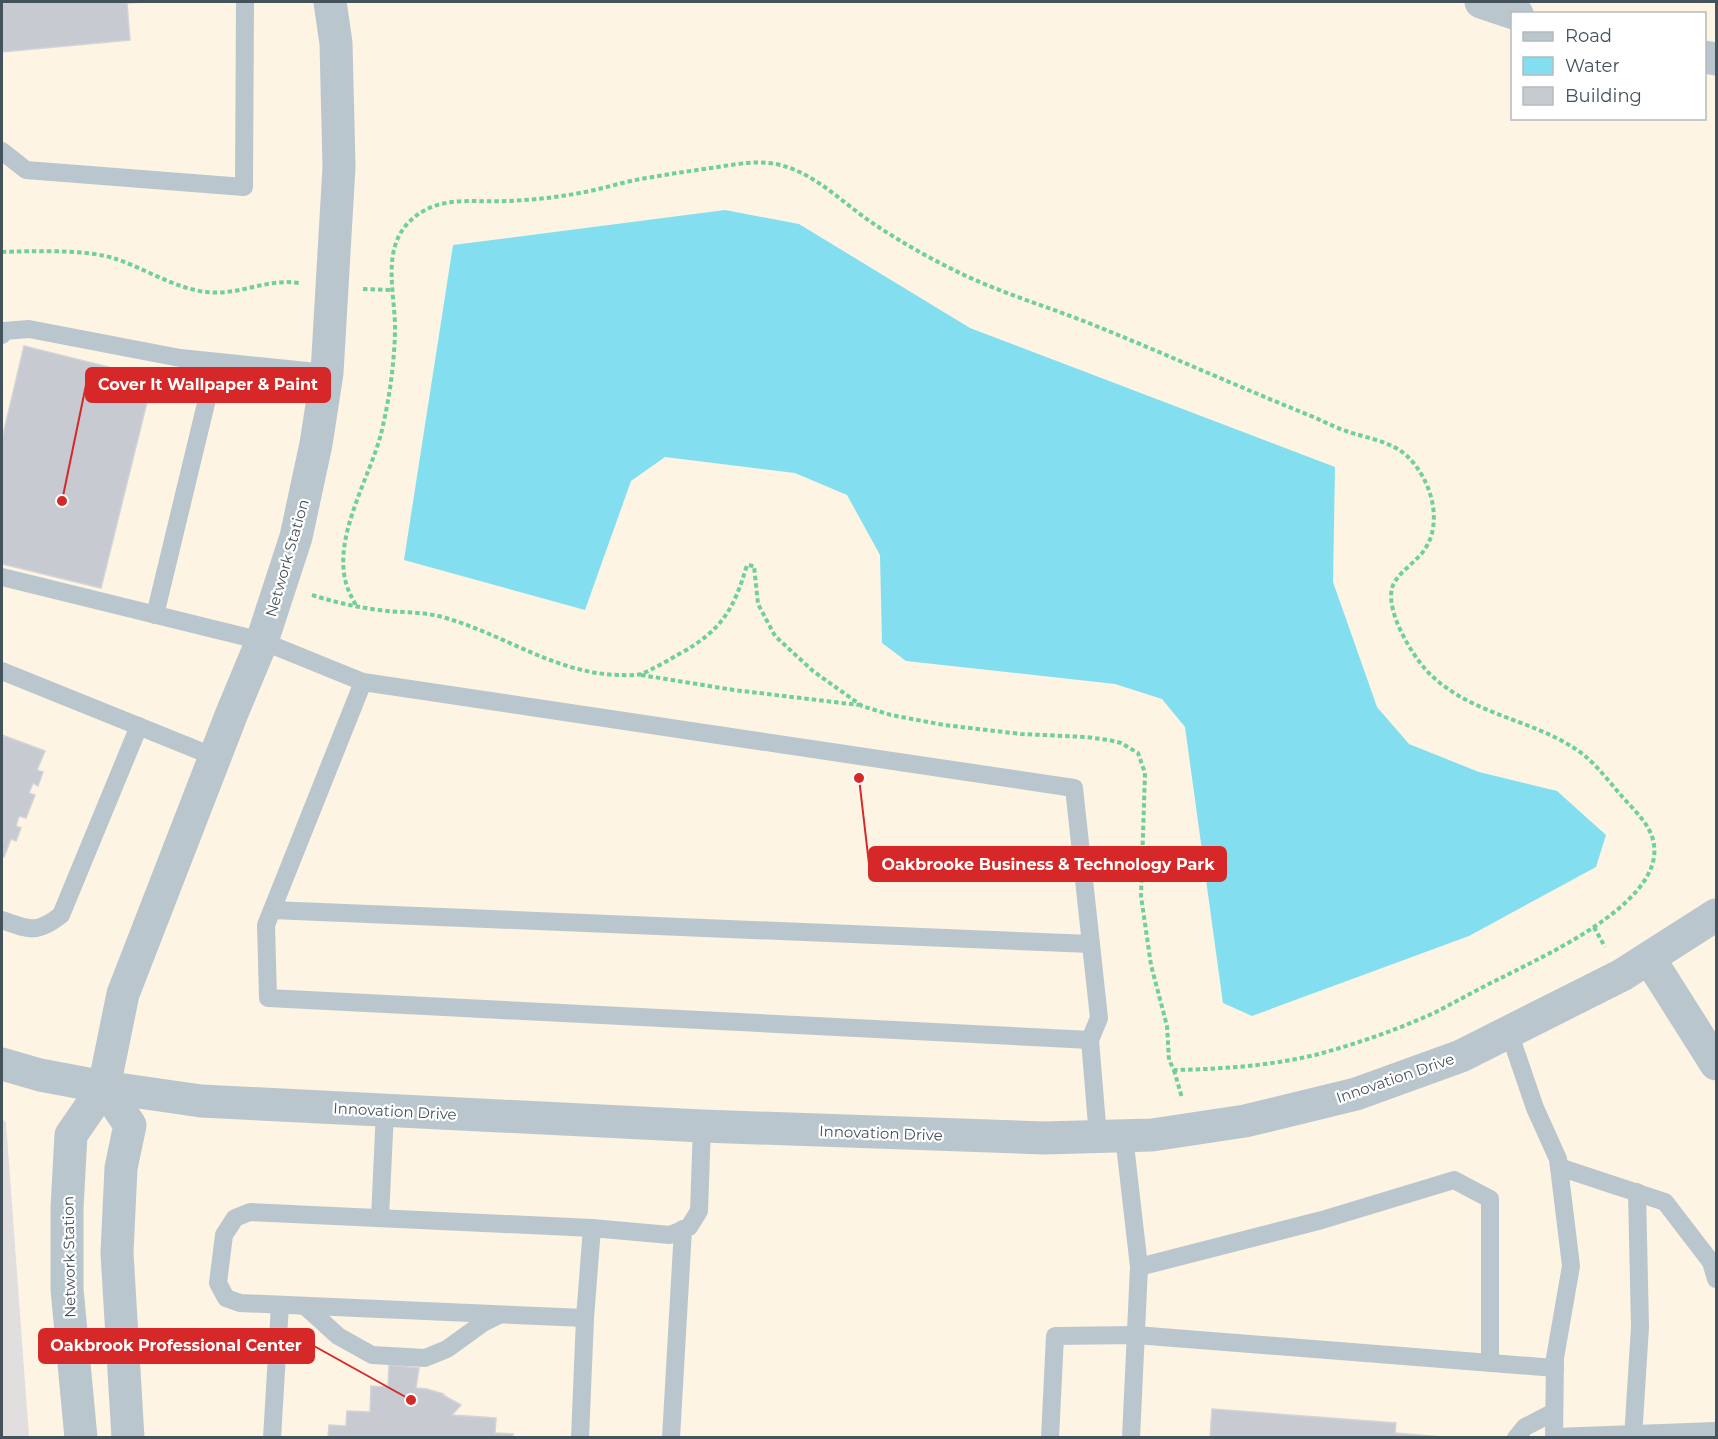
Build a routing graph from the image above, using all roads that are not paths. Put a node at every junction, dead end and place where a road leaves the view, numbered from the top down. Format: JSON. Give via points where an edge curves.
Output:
{"nodes":[{"id":1,"x":245,"y":2,"type":"edge"},
{"id":2,"x":330,"y":2,"type":"edge"},
{"id":3,"x":1481,"y":2,"type":"edge"},
{"id":4,"x":1511,"y":12,"type":"edge"},
{"id":5,"x":2,"y":151,"type":"edge"},
{"id":6,"x":2,"y":334,"type":"edge"},
{"id":7,"x":216,"y":362,"type":"junction"},
{"id":8,"x":327,"y":373,"type":"junction"},
{"id":9,"x":2,"y":577,"type":"edge"},
{"id":10,"x":155,"y":615,"type":"junction"},
{"id":11,"x":262,"y":641,"type":"junction"},
{"id":12,"x":2,"y":671,"type":"edge"},
{"id":13,"x":363,"y":682,"type":"junction"},
{"id":14,"x":139,"y":726,"type":"junction"},
{"id":15,"x":215,"y":757,"type":"junction"},
{"id":16,"x":272,"y":910,"type":"junction"},
{"id":17,"x":1716,"y":918,"type":"edge"},
{"id":18,"x":2,"y":920,"type":"edge"},
{"id":19,"x":1091,"y":944,"type":"junction"},
{"id":20,"x":1649,"y":958,"type":"junction"},
{"id":21,"x":1509,"y":1032,"type":"junction"},
{"id":22,"x":1090,"y":1040,"type":"junction"},
{"id":23,"x":2,"y":1064,"type":"edge"},
{"id":24,"x":1716,"y":1064,"type":"edge"},
{"id":25,"x":104,"y":1087,"type":"junction"},
{"id":26,"x":385,"y":1111,"type":"junction"},
{"id":27,"x":702,"y":1126,"type":"junction"},
{"id":28,"x":1111,"y":1136,"type":"junction"},
{"id":29,"x":1559,"y":1167,"type":"junction"},
{"id":30,"x":1637,"y":1192,"type":"junction"},
{"id":31,"x":380,"y":1218,"type":"junction"},
{"id":32,"x":592,"y":1228,"type":"junction"},
{"id":33,"x":683,"y":1229,"type":"junction"},
{"id":34,"x":1139,"y":1267,"type":"junction"},
{"id":35,"x":1716,"y":1279,"type":"edge"},
{"id":36,"x":280,"y":1305,"type":"junction"},
{"id":37,"x":305,"y":1306,"type":"junction"},
{"id":38,"x":499,"y":1315,"type":"junction"},
{"id":39,"x":585,"y":1318,"type":"junction"},
{"id":40,"x":1136,"y":1335,"type":"junction"},
{"id":41,"x":1490,"y":1363,"type":"junction"},
{"id":42,"x":1555,"y":1368,"type":"junction"},
{"id":43,"x":1554,"y":1412,"type":"junction"},
{"id":44,"x":1716,"y":1431,"type":"edge"},
{"id":45,"x":1633,"y":1436,"type":"edge"},
{"id":46,"x":81,"y":1437,"type":"edge"},
{"id":47,"x":128,"y":1437,"type":"edge"},
{"id":48,"x":272,"y":1437,"type":"edge"},
{"id":49,"x":580,"y":1437,"type":"edge"},
{"id":50,"x":671,"y":1437,"type":"edge"},
{"id":51,"x":1050,"y":1437,"type":"edge"},
{"id":52,"x":1131,"y":1437,"type":"edge"},
{"id":53,"x":1516,"y":1437,"type":"edge"},
{"id":54,"x":1554,"y":1437,"type":"edge"}],
"edges":[{"from":1,"to":5,"type":"lane","via":[[244,187],[26,170]]},
{"from":2,"to":8,"type":"street","name":"Network Station","via":[[336,43],[339,167]]},
{"from":3,"to":4,"type":"street"},
{"from":6,"to":7,"type":"lane","via":[[29,329]]},
{"from":7,"to":8,"type":"lane"},
{"from":7,"to":10,"type":"lane"},
{"from":8,"to":11,"type":"street","name":"Network Station","via":[[296,537]]},
{"from":9,"to":10,"type":"lane"},
{"from":10,"to":11,"type":"lane"},
{"from":11,"to":13,"type":"lane"},
{"from":11,"to":15,"type":"street","name":"Network Station"},
{"from":12,"to":14,"type":"lane"},
{"from":13,"to":16,"type":"lane"},
{"from":13,"to":19,"type":"lane","via":[[1074,788]]},
{"from":14,"to":15,"type":"lane"},
{"from":14,"to":18,"type":"lane","via":[[62,915],[47,927],[28,930]]},
{"from":15,"to":25,"type":"street","name":"Network Station","via":[[123,994]]},
{"from":16,"to":19,"type":"lane"},
{"from":16,"to":22,"type":"lane","via":[[266,924],[268,998]]},
{"from":17,"to":20,"type":"street","name":"Innovation Drive"},
{"from":19,"to":22,"type":"lane","via":[[1099,1018]]},
{"from":20,"to":21,"type":"street","name":"Innovation Drive"},
{"from":20,"to":24,"type":"street"},
{"from":21,"to":28,"type":"street","name":"Innovation Drive","via":[[1461,1056],[1356,1094],[1245,1121],[1152,1135]]},
{"from":21,"to":29,"type":"lane"},
{"from":22,"to":28,"type":"lane"},
{"from":23,"to":25,"type":"street","name":"Innovation Drive"},
{"from":25,"to":26,"type":"street","name":"Innovation Drive","via":[[201,1101]]},
{"from":25,"to":46,"type":"street","name":"Network Station","via":[[71,1135],[67,1289]]},
{"from":25,"to":47,"type":"street","via":[[130,1125],[121,1168],[117,1253]]},
{"from":26,"to":27,"type":"street","name":"Innovation Drive"},
{"from":26,"to":31,"type":"lane"},
{"from":27,"to":28,"type":"street","name":"Innovation Drive","via":[[1044,1138]]},
{"from":27,"to":33,"type":"lane","via":[[699,1211]]},
{"from":28,"to":34,"type":"lane"},
{"from":29,"to":30,"type":"lane"},
{"from":29,"to":42,"type":"lane","via":[[1571,1266]]},
{"from":30,"to":35,"type":"lane","via":[[1665,1202],[1711,1262]]},
{"from":30,"to":45,"type":"lane","via":[[1640,1327]]},
{"from":31,"to":32,"type":"lane"},
{"from":31,"to":36,"type":"lane","via":[[250,1212],[235,1218],[224,1235],[219,1283],[226,1298],[240,1303]]},
{"from":32,"to":33,"type":"lane","via":[[670,1235]]},
{"from":32,"to":39,"type":"lane"},
{"from":33,"to":50,"type":"lane"},
{"from":34,"to":40,"type":"lane"},
{"from":34,"to":41,"type":"lane","via":[[1322,1220],[1454,1180],[1490,1199]]},
{"from":36,"to":37,"type":"lane"},
{"from":36,"to":48,"type":"lane"},
{"from":37,"to":38,"type":"lane"},
{"from":37,"to":38,"type":"lane","via":[[338,1336],[372,1355],[425,1358],[447,1349]]},
{"from":38,"to":39,"type":"lane"},
{"from":39,"to":49,"type":"lane"},
{"from":40,"to":41,"type":"lane"},
{"from":40,"to":51,"type":"lane","via":[[1055,1336]]},
{"from":40,"to":52,"type":"lane"},
{"from":41,"to":42,"type":"lane"},
{"from":42,"to":43,"type":"lane"},
{"from":43,"to":53,"type":"lane","via":[[1525,1426]]},
{"from":43,"to":54,"type":"lane"},
{"from":44,"to":45,"type":"lane"},
{"from":45,"to":54,"type":"lane"}]}
